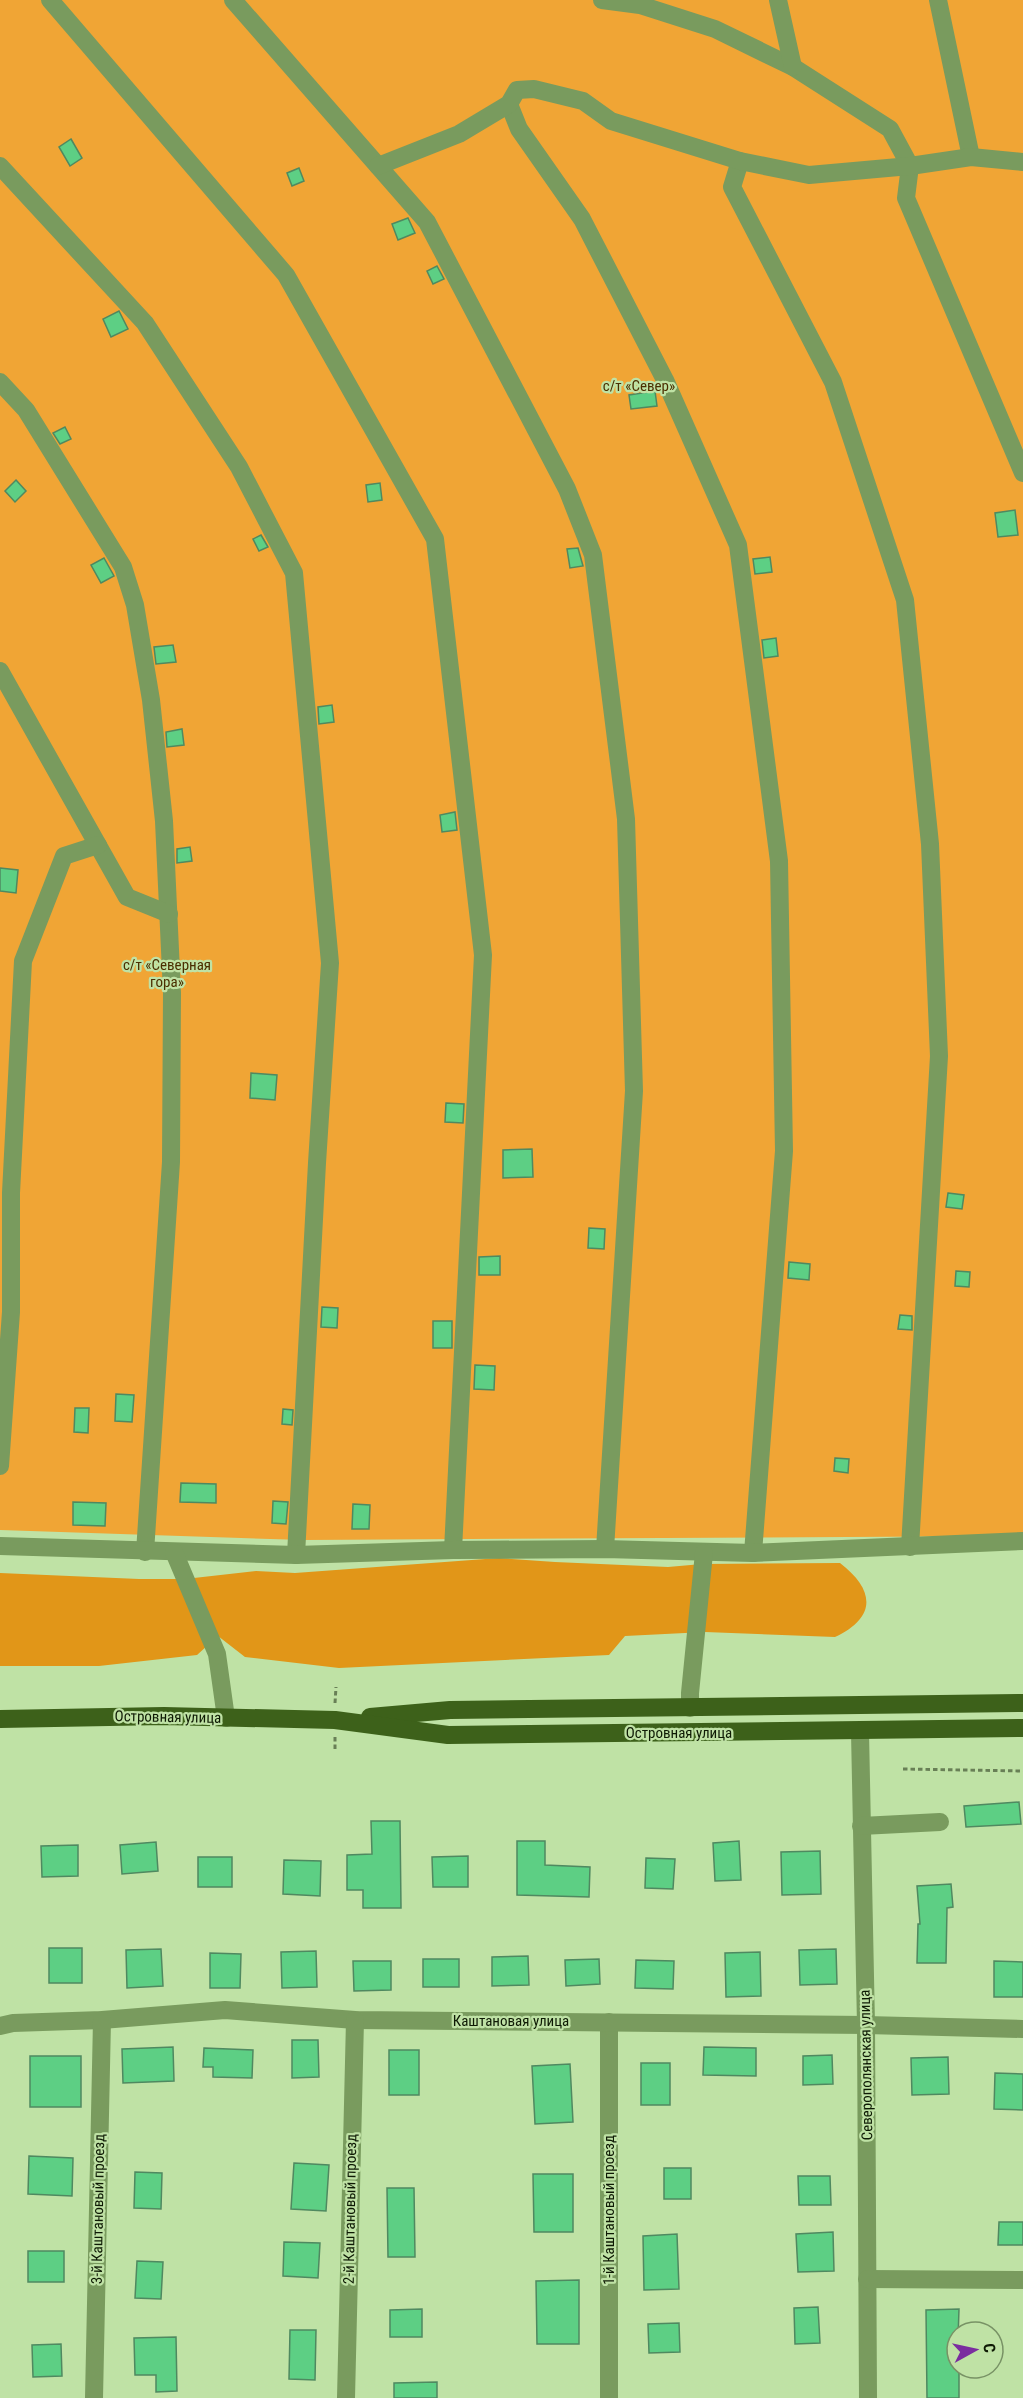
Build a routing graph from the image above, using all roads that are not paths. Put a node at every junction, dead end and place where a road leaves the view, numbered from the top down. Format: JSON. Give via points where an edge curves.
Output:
{"nodes":[{"id":1,"x":50,"y":0,"type":"edge"},
{"id":2,"x":233,"y":0,"type":"edge"},
{"id":3,"x":602,"y":0,"type":"edge"},
{"id":4,"x":778,"y":0,"type":"edge"},
{"id":5,"x":938,"y":0,"type":"edge"},
{"id":6,"x":639,"y":2,"type":"edge"},
{"id":7,"x":793,"y":68,"type":"junction"},
{"id":8,"x":509,"y":104,"type":"junction"},
{"id":9,"x":971,"y":157,"type":"junction"},
{"id":10,"x":740,"y":161,"type":"junction"},
{"id":11,"x":1023,"y":162,"type":"edge"},
{"id":12,"x":0,"y":166,"type":"edge"},
{"id":13,"x":378,"y":166,"type":"junction"},
{"id":14,"x":910,"y":166,"type":"junction"},
{"id":15,"x":0,"y":382,"type":"edge"},
{"id":16,"x":1023,"y":473,"type":"edge"},
{"id":17,"x":0,"y":671,"type":"edge"},
{"id":18,"x":98,"y":845,"type":"junction"},
{"id":19,"x":169,"y":914,"type":"junction"},
{"id":20,"x":0,"y":1466,"type":"edge"},
{"id":21,"x":1023,"y":1541,"type":"edge"},
{"id":22,"x":0,"y":1546,"type":"edge"},
{"id":23,"x":910,"y":1547,"type":"junction"},
{"id":24,"x":605,"y":1549,"type":"junction"},
{"id":25,"x":453,"y":1550,"type":"junction"},
{"id":26,"x":145,"y":1552,"type":"junction"},
{"id":27,"x":174,"y":1552,"type":"junction"},
{"id":28,"x":704,"y":1553,"type":"junction"},
{"id":29,"x":753,"y":1554,"type":"junction"},
{"id":30,"x":296,"y":1555,"type":"junction"},
{"id":31,"x":1018,"y":1703,"type":"edge"},
{"id":32,"x":690,"y":1708,"type":"junction"},
{"id":33,"x":226,"y":1718,"type":"junction"},
{"id":34,"x":0,"y":1719,"type":"edge"},
{"id":35,"x":335,"y":1720,"type":"junction"},
{"id":36,"x":1018,"y":1729,"type":"edge"},
{"id":37,"x":860,"y":1732,"type":"junction"},
{"id":38,"x":940,"y":1822,"type":"dead end"},
{"id":39,"x":861,"y":1826,"type":"junction"},
{"id":40,"x":102,"y":2020,"type":"junction"},
{"id":41,"x":355,"y":2020,"type":"junction"},
{"id":42,"x":609,"y":2022,"type":"junction"},
{"id":43,"x":866,"y":2025,"type":"junction"},
{"id":44,"x":0,"y":2026,"type":"edge"},
{"id":45,"x":1023,"y":2029,"type":"edge"},
{"id":46,"x":867,"y":2279,"type":"junction"},
{"id":47,"x":1023,"y":2280,"type":"edge"},
{"id":48,"x":94,"y":2398,"type":"edge"},
{"id":49,"x":345,"y":2398,"type":"edge"},
{"id":50,"x":609,"y":2398,"type":"edge"},
{"id":51,"x":868,"y":2398,"type":"edge"}],
"edges":[{"from":1,"to":25,"type":"street","via":[[286,275],[435,539],[483,955]]},
{"from":2,"to":13,"type":"street"},
{"from":3,"to":6,"type":"street"},
{"from":4,"to":7,"type":"street"},
{"from":5,"to":9,"type":"street"},
{"from":6,"to":7,"type":"street","via":[[715,29]]},
{"from":7,"to":14,"type":"street","via":[[890,129]]},
{"from":8,"to":10,"type":"street","via":[[517,90],[534,89],[573,98],[611,121]]},
{"from":8,"to":13,"type":"street","via":[[459,134]]},
{"from":8,"to":29,"type":"street","via":[[519,129],[582,219],[666,380],[738,545],[778,861],[784,1151]]},
{"from":9,"to":11,"type":"street"},
{"from":9,"to":14,"type":"street"},
{"from":10,"to":14,"type":"street","via":[[810,175]]},
{"from":10,"to":23,"type":"street","via":[[732,187],[833,382],[905,600],[930,844],[939,1056]]},
{"from":12,"to":30,"type":"street","via":[[145,323],[238,467],[294,573],[330,963]]},
{"from":13,"to":24,"type":"street","via":[[428,222],[567,489],[593,555],[626,819],[634,1090]]},
{"from":14,"to":16,"type":"street","via":[[906,198]]},
{"from":15,"to":19,"type":"street","via":[[26,410],[123,567],[151,700],[165,821]]},
{"from":17,"to":18,"type":"street"},
{"from":18,"to":19,"type":"street","via":[[127,897]]},
{"from":18,"to":20,"type":"street","via":[[64,856],[23,961],[11,1193],[11,1312]]},
{"from":19,"to":26,"type":"street","via":[[171,1162]]},
{"from":21,"to":23,"type":"street"},
{"from":22,"to":26,"type":"street"},
{"from":23,"to":29,"type":"street"},
{"from":24,"to":25,"type":"street"},
{"from":24,"to":28,"type":"street"},
{"from":25,"to":30,"type":"street"},
{"from":26,"to":27,"type":"street"},
{"from":27,"to":30,"type":"street"},
{"from":27,"to":33,"type":"street","via":[[217,1654]]},
{"from":28,"to":29,"type":"street"},
{"from":28,"to":32,"type":"street"},
{"from":31,"to":32,"type":"main road","name":"Островная улица"},
{"from":32,"to":35,"type":"main road","name":"Островная улица","via":[[450,1710]]},
{"from":33,"to":34,"type":"main road","name":"Островная улица"},
{"from":33,"to":35,"type":"main road","name":"Островная улица"},
{"from":35,"to":37,"type":"main road","name":"Островная улица","via":[[448,1735]]},
{"from":36,"to":37,"type":"main road","name":"Островная улица"},
{"from":37,"to":39,"type":"street","name":"Северополянская улица"},
{"from":38,"to":39,"type":"street"},
{"from":39,"to":43,"type":"street","name":"Северополянская улица"},
{"from":40,"to":41,"type":"street","name":"Каштановая улица","via":[[225,2010]]},
{"from":40,"to":44,"type":"street","name":"Каштановая улица"},
{"from":40,"to":48,"type":"street","name":"3-й Каштановый проезд"},
{"from":41,"to":42,"type":"street","name":"Каштановая улица"},
{"from":41,"to":49,"type":"street","name":"2-й Каштановый проезд"},
{"from":42,"to":43,"type":"street","name":"Каштановая улица"},
{"from":42,"to":50,"type":"street","name":"1-й Каштановый проезд"},
{"from":43,"to":45,"type":"street","name":"Каштановая улица"},
{"from":43,"to":46,"type":"street","name":"Северополянская улица"},
{"from":46,"to":47,"type":"street"},
{"from":46,"to":51,"type":"street","name":"Северополянская улица"}]}
